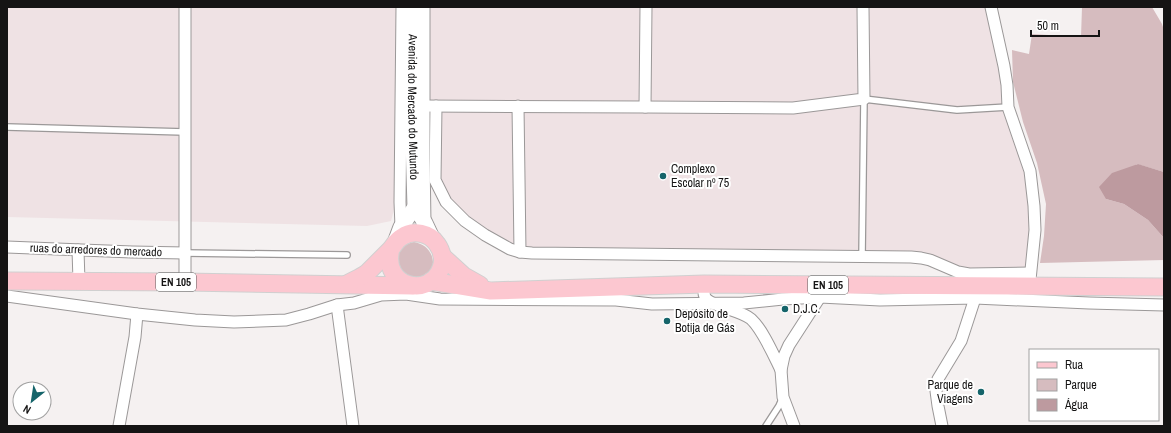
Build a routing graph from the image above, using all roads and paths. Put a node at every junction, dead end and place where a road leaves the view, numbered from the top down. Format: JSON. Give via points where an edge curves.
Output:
{"nodes":[{"id":1,"x":185,"y":7,"type":"edge"},
{"id":2,"x":402,"y":7,"type":"edge"},
{"id":3,"x":413,"y":7,"type":"edge"},
{"id":4,"x":424,"y":7,"type":"edge"},
{"id":5,"x":646,"y":7,"type":"edge"},
{"id":6,"x":863,"y":7,"type":"edge"},
{"id":7,"x":991,"y":7,"type":"edge"},
{"id":8,"x":864,"y":99,"type":"junction"},
{"id":9,"x":424,"y":106,"type":"junction"},
{"id":10,"x":436,"y":106,"type":"junction"},
{"id":11,"x":518,"y":106,"type":"junction"},
{"id":12,"x":645,"y":107,"type":"junction"},
{"id":13,"x":1008,"y":107,"type":"junction"},
{"id":14,"x":7,"y":127,"type":"edge"},
{"id":15,"x":185,"y":132,"type":"junction"},
{"id":16,"x":415,"y":207,"type":"junction"},
{"id":17,"x":425,"y":223,"type":"junction"},
{"id":18,"x":401,"y":227,"type":"junction"},
{"id":19,"x":432,"y":238,"type":"junction"},
{"id":20,"x":393,"y":246,"type":"junction"},
{"id":21,"x":7,"y":247,"type":"edge"},
{"id":22,"x":78,"y":250,"type":"junction"},
{"id":23,"x":520,"y":252,"type":"junction"},
{"id":24,"x":185,"y":253,"type":"junction"},
{"id":25,"x":347,"y":255,"type":"dead end"},
{"id":26,"x":442,"y":256,"type":"junction"},
{"id":27,"x":862,"y":256,"type":"junction"},
{"id":28,"x":1030,"y":280,"type":"junction"},
{"id":29,"x":7,"y":281,"type":"edge"},
{"id":30,"x":79,"y":281,"type":"junction"},
{"id":31,"x":431,"y":281,"type":"junction"},
{"id":32,"x":185,"y":282,"type":"junction"},
{"id":33,"x":704,"y":284,"type":"junction"},
{"id":34,"x":344,"y":285,"type":"junction"},
{"id":35,"x":413,"y":286,"type":"junction"},
{"id":36,"x":1164,"y":287,"type":"edge"},
{"id":37,"x":491,"y":290,"type":"junction"},
{"id":38,"x":822,"y":291,"type":"junction"},
{"id":39,"x":977,"y":292,"type":"junction"},
{"id":40,"x":7,"y":296,"type":"edge"},
{"id":41,"x":712,"y":303,"type":"junction"},
{"id":42,"x":337,"y":305,"type":"junction"},
{"id":43,"x":1164,"y":305,"type":"edge"},
{"id":44,"x":137,"y":314,"type":"junction"},
{"id":45,"x":781,"y":370,"type":"junction"},
{"id":46,"x":783,"y":397,"type":"junction"},
{"id":47,"x":119,"y":426,"type":"edge"},
{"id":48,"x":353,"y":426,"type":"edge"},
{"id":49,"x":766,"y":426,"type":"edge"},
{"id":50,"x":794,"y":426,"type":"edge"},
{"id":51,"x":942,"y":426,"type":"edge"}],
"edges":[{"from":1,"to":15,"type":"street"},
{"from":2,"to":18,"type":"street"},
{"from":3,"to":16,"type":"main road","name":"Avenida do Mercado do Mutundo"},
{"from":4,"to":9,"type":"street"},
{"from":5,"to":12,"type":"street"},
{"from":6,"to":8,"type":"street"},
{"from":7,"to":13,"type":"street","via":[[1004,66]]},
{"from":8,"to":12,"type":"street","via":[[793,108]]},
{"from":8,"to":13,"type":"lane","via":[[957,110]]},
{"from":8,"to":27,"type":"lane"},
{"from":9,"to":10,"type":"street"},
{"from":9,"to":17,"type":"street"},
{"from":10,"to":11,"type":"street"},
{"from":10,"to":23,"type":"street","via":[[435,180],[446,202],[465,221],[485,235]]},
{"from":11,"to":12,"type":"street"},
{"from":11,"to":23,"type":"street"},
{"from":13,"to":28,"type":"street","via":[[1030,171],[1035,230]]},
{"from":14,"to":15,"type":"lane"},
{"from":15,"to":24,"type":"street"},
{"from":16,"to":17,"type":"main road"},
{"from":16,"to":18,"type":"main road"},
{"from":17,"to":19,"type":"main road"},
{"from":18,"to":20,"type":"main road"},
{"from":19,"to":20,"type":"main road","via":[[412,233],[402,236]]},
{"from":19,"to":26,"type":"main road","via":[[440,248]]},
{"from":20,"to":34,"type":"main road","via":[[366,273]]},
{"from":20,"to":35,"type":"main road","via":[[389,257],[393,273],[398,279]]},
{"from":21,"to":22,"type":"street","name":"ruas do arredores do mercado"},
{"from":22,"to":24,"type":"street","name":"ruas do arredores do mercado"},
{"from":22,"to":30,"type":"street"},
{"from":23,"to":27,"type":"street"},
{"from":24,"to":25,"type":"lane"},
{"from":24,"to":32,"type":"street"},
{"from":26,"to":31,"type":"main road","via":[[442,266]]},
{"from":26,"to":37,"type":"main road","via":[[464,276]]},
{"from":27,"to":28,"type":"street","via":[[921,258],[958,272]]},
{"from":28,"to":36,"type":"main road","number":"EN 105"},
{"from":28,"to":39,"type":"main road","number":"EN 105"},
{"from":29,"to":30,"type":"main road","number":"EN 105"},
{"from":30,"to":32,"type":"main road","number":"EN 105"},
{"from":31,"to":35,"type":"main road"},
{"from":31,"to":37,"type":"main road","number":"EN 105"},
{"from":32,"to":34,"type":"main road","number":"EN 105"},
{"from":33,"to":37,"type":"main road","number":"EN 105"},
{"from":33,"to":38,"type":"main road","number":"EN 105"},
{"from":33,"to":41,"type":"street","via":[[704,295]]},
{"from":34,"to":35,"type":"main road","number":"EN 105"},
{"from":38,"to":39,"type":"main road","number":"EN 105"},
{"from":38,"to":41,"type":"street","via":[[783,299]]},
{"from":38,"to":45,"type":"street","via":[[789,345]]},
{"from":39,"to":43,"type":"street","via":[[1089,303]]},
{"from":39,"to":51,"type":"street","via":[[961,341],[938,379],[936,391]]},
{"from":40,"to":44,"type":"street"},
{"from":41,"to":42,"type":"street","via":[[440,299],[406,294],[381,295]]},
{"from":41,"to":45,"type":"street","via":[[745,314],[753,320]]},
{"from":42,"to":44,"type":"street","via":[[286,320],[234,322]]},
{"from":42,"to":48,"type":"street"},
{"from":44,"to":47,"type":"street"},
{"from":45,"to":46,"type":"street"},
{"from":46,"to":49,"type":"lane"},
{"from":46,"to":50,"type":"street"}]}
